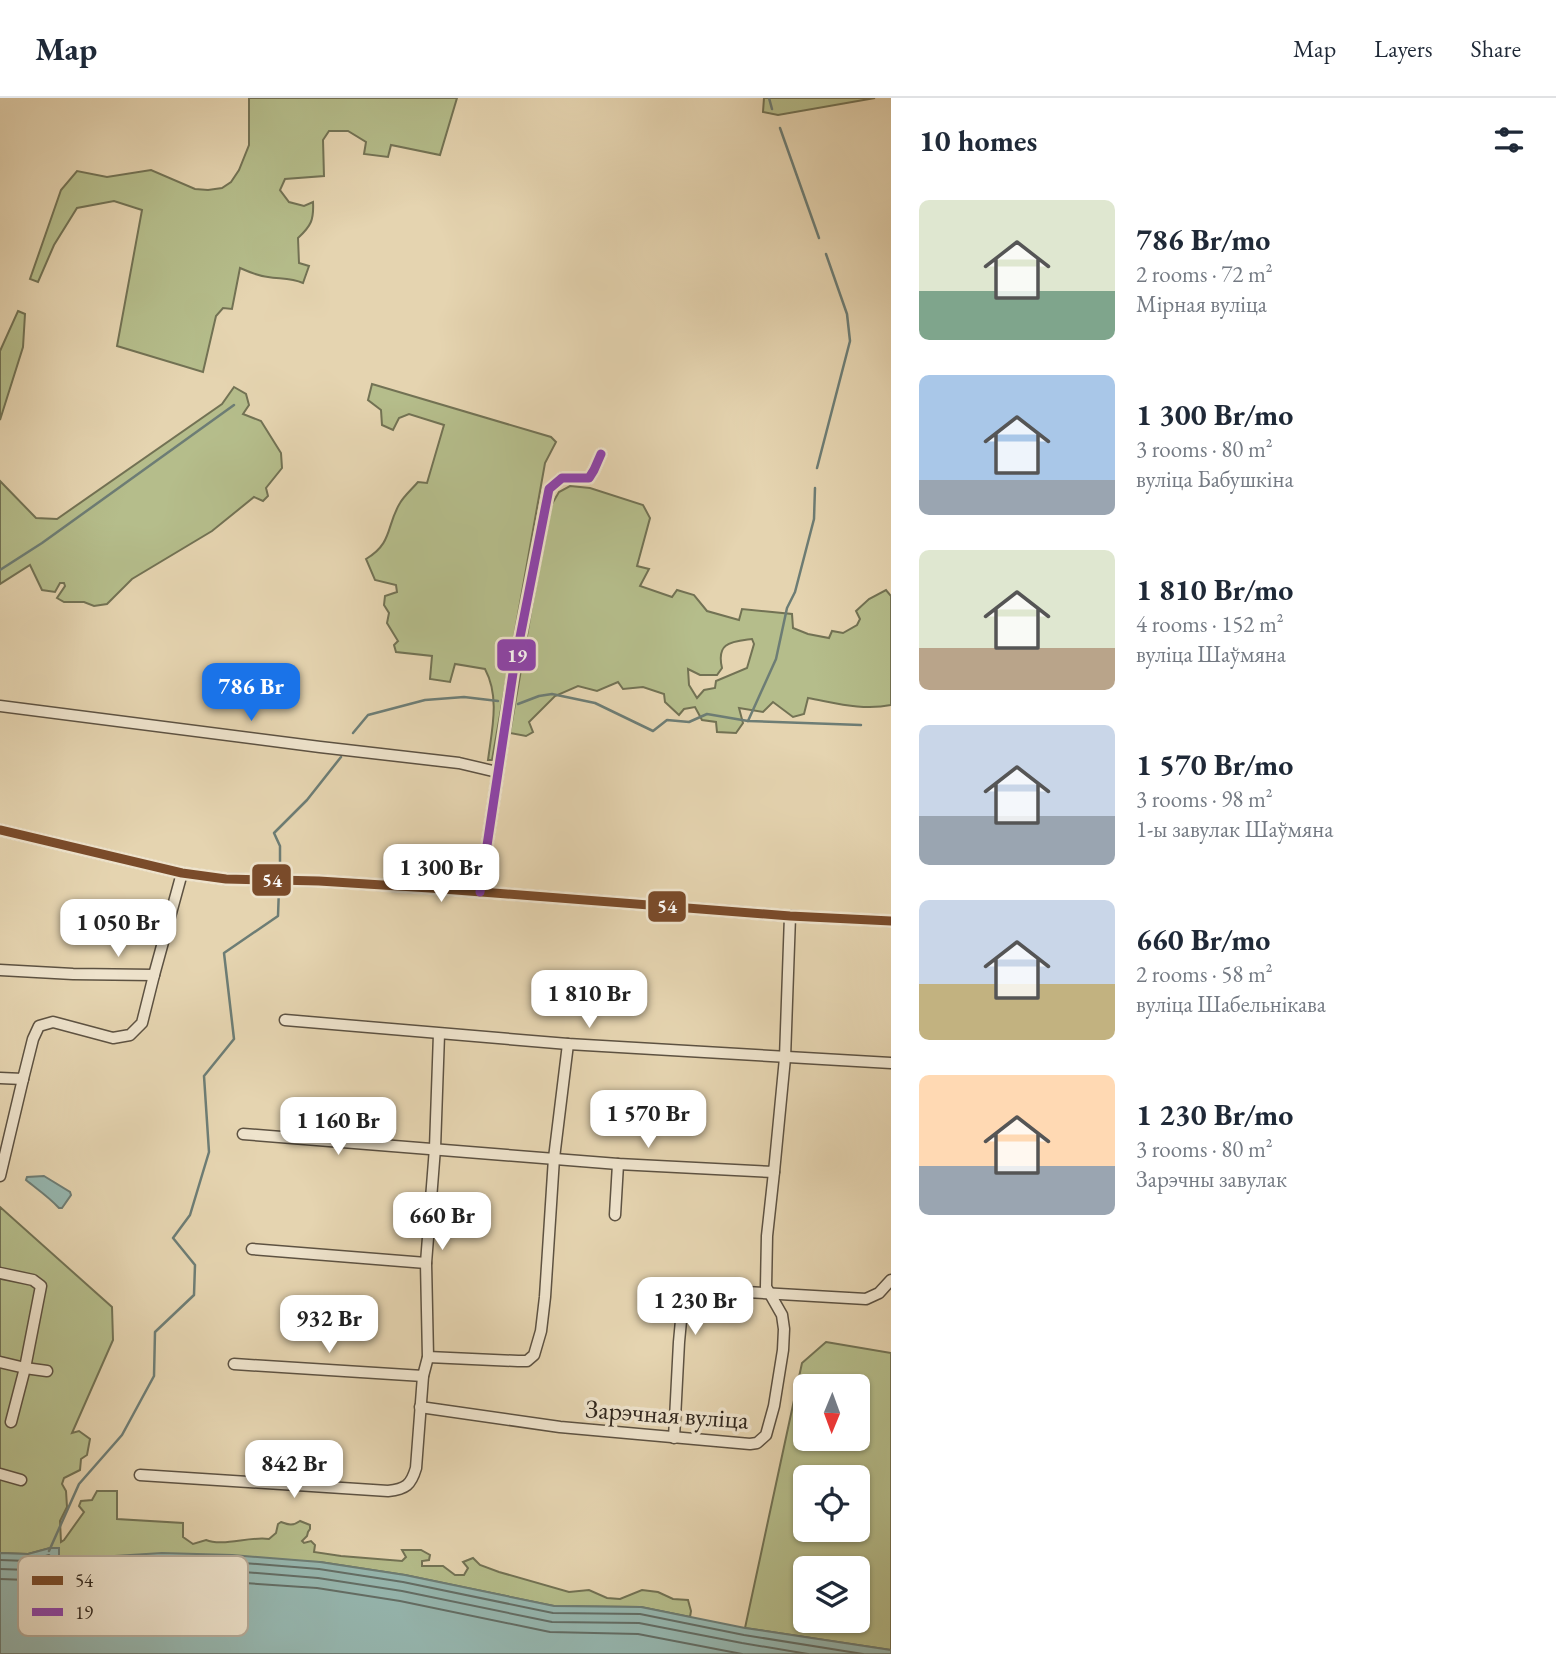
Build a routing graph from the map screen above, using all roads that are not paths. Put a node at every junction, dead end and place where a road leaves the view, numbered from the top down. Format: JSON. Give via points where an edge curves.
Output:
{"nodes":[{"id":1,"x":601,"y":454,"type":"dead end"},
{"id":2,"x":0,"y":706,"type":"edge"},
{"id":3,"x":497,"y":772,"type":"junction"},
{"id":4,"x":0,"y":830,"type":"edge"},
{"id":5,"x":182,"y":873,"type":"junction"},
{"id":6,"x":480,"y":892,"type":"junction"},
{"id":7,"x":790,"y":916,"type":"junction"},
{"id":8,"x":891,"y":921,"type":"edge"},
{"id":9,"x":0,"y":970,"type":"edge"},
{"id":10,"x":154,"y":975,"type":"junction"},
{"id":11,"x":285,"y":1020,"type":"dead end"},
{"id":12,"x":439,"y":1034,"type":"junction"},
{"id":13,"x":568,"y":1044,"type":"junction"},
{"id":14,"x":785,"y":1058,"type":"junction"},
{"id":15,"x":891,"y":1063,"type":"edge"},
{"id":16,"x":0,"y":1078,"type":"edge"},
{"id":17,"x":23,"y":1079,"type":"junction"},
{"id":18,"x":243,"y":1134,"type":"dead end"},
{"id":19,"x":435,"y":1149,"type":"junction"},
{"id":20,"x":554,"y":1158,"type":"junction"},
{"id":21,"x":618,"y":1164,"type":"junction"},
{"id":22,"x":774,"y":1172,"type":"junction"},
{"id":23,"x":0,"y":1176,"type":"edge"},
{"id":24,"x":615,"y":1215,"type":"dead end"},
{"id":25,"x":252,"y":1249,"type":"dead end"},
{"id":26,"x":426,"y":1263,"type":"junction"},
{"id":27,"x":0,"y":1273,"type":"edge"},
{"id":28,"x":891,"y":1280,"type":"edge"},
{"id":29,"x":768,"y":1294,"type":"junction"},
{"id":30,"x":428,"y":1357,"type":"junction"},
{"id":31,"x":0,"y":1362,"type":"edge"},
{"id":32,"x":234,"y":1364,"type":"dead end"},
{"id":33,"x":25,"y":1368,"type":"junction"},
{"id":34,"x":47,"y":1371,"type":"dead end"},
{"id":35,"x":423,"y":1376,"type":"junction"},
{"id":36,"x":420,"y":1407,"type":"junction"},
{"id":37,"x":11,"y":1422,"type":"dead end"},
{"id":38,"x":674,"y":1438,"type":"junction"},
{"id":39,"x":0,"y":1474,"type":"edge"},
{"id":40,"x":140,"y":1475,"type":"dead end"},
{"id":41,"x":21,"y":1480,"type":"dead end"}],
"edges":[{"from":1,"to":3,"type":"street","via":[[589,478],[562,478],[549,489]]},
{"from":2,"to":3,"type":"street","via":[[459,763]]},
{"from":3,"to":6,"type":"street"},
{"from":4,"to":5,"type":"street"},
{"from":5,"to":6,"type":"street"},
{"from":5,"to":10,"type":"street"},
{"from":6,"to":7,"type":"street"},
{"from":7,"to":8,"type":"street"},
{"from":7,"to":14,"type":"street","name":"Зарэчная вуліца"},
{"from":9,"to":10,"type":"street"},
{"from":10,"to":17,"type":"street","via":[[142,1023],[130,1035],[113,1038],[53,1022],[39,1026]]},
{"from":11,"to":12,"type":"street"},
{"from":12,"to":13,"type":"street"},
{"from":12,"to":19,"type":"street"},
{"from":13,"to":14,"type":"street"},
{"from":13,"to":20,"type":"street"},
{"from":14,"to":15,"type":"street"},
{"from":14,"to":22,"type":"street","name":"Зарэчная вуліца"},
{"from":16,"to":17,"type":"street"},
{"from":17,"to":23,"type":"street"},
{"from":18,"to":19,"type":"street"},
{"from":19,"to":20,"type":"street"},
{"from":19,"to":26,"type":"street"},
{"from":20,"to":21,"type":"street"},
{"from":20,"to":30,"type":"street","via":[[545,1297],[534,1355],[527,1361]]},
{"from":21,"to":22,"type":"street"},
{"from":21,"to":24,"type":"street"},
{"from":22,"to":29,"type":"street","name":"Зарэчная вуліца","via":[[767,1236]]},
{"from":25,"to":26,"type":"street"},
{"from":26,"to":30,"type":"street"},
{"from":27,"to":33,"type":"street","via":[[41,1286]]},
{"from":28,"to":29,"type":"street","via":[[866,1299]]},
{"from":29,"to":38,"type":"street","via":[[686,1290]]},
{"from":29,"to":38,"type":"street","name":"Зарэчная вуліца","via":[[782,1315],[784,1329],[766,1435],[750,1444]]},
{"from":30,"to":35,"type":"street"},
{"from":31,"to":33,"type":"street"},
{"from":32,"to":35,"type":"street"},
{"from":33,"to":34,"type":"street"},
{"from":33,"to":37,"type":"street"},
{"from":35,"to":36,"type":"street"},
{"from":36,"to":38,"type":"street","name":"Зарэчная вуліца"},
{"from":36,"to":40,"type":"street","via":[[416,1468],[412,1482],[401,1490]]},
{"from":39,"to":41,"type":"street"}]}
